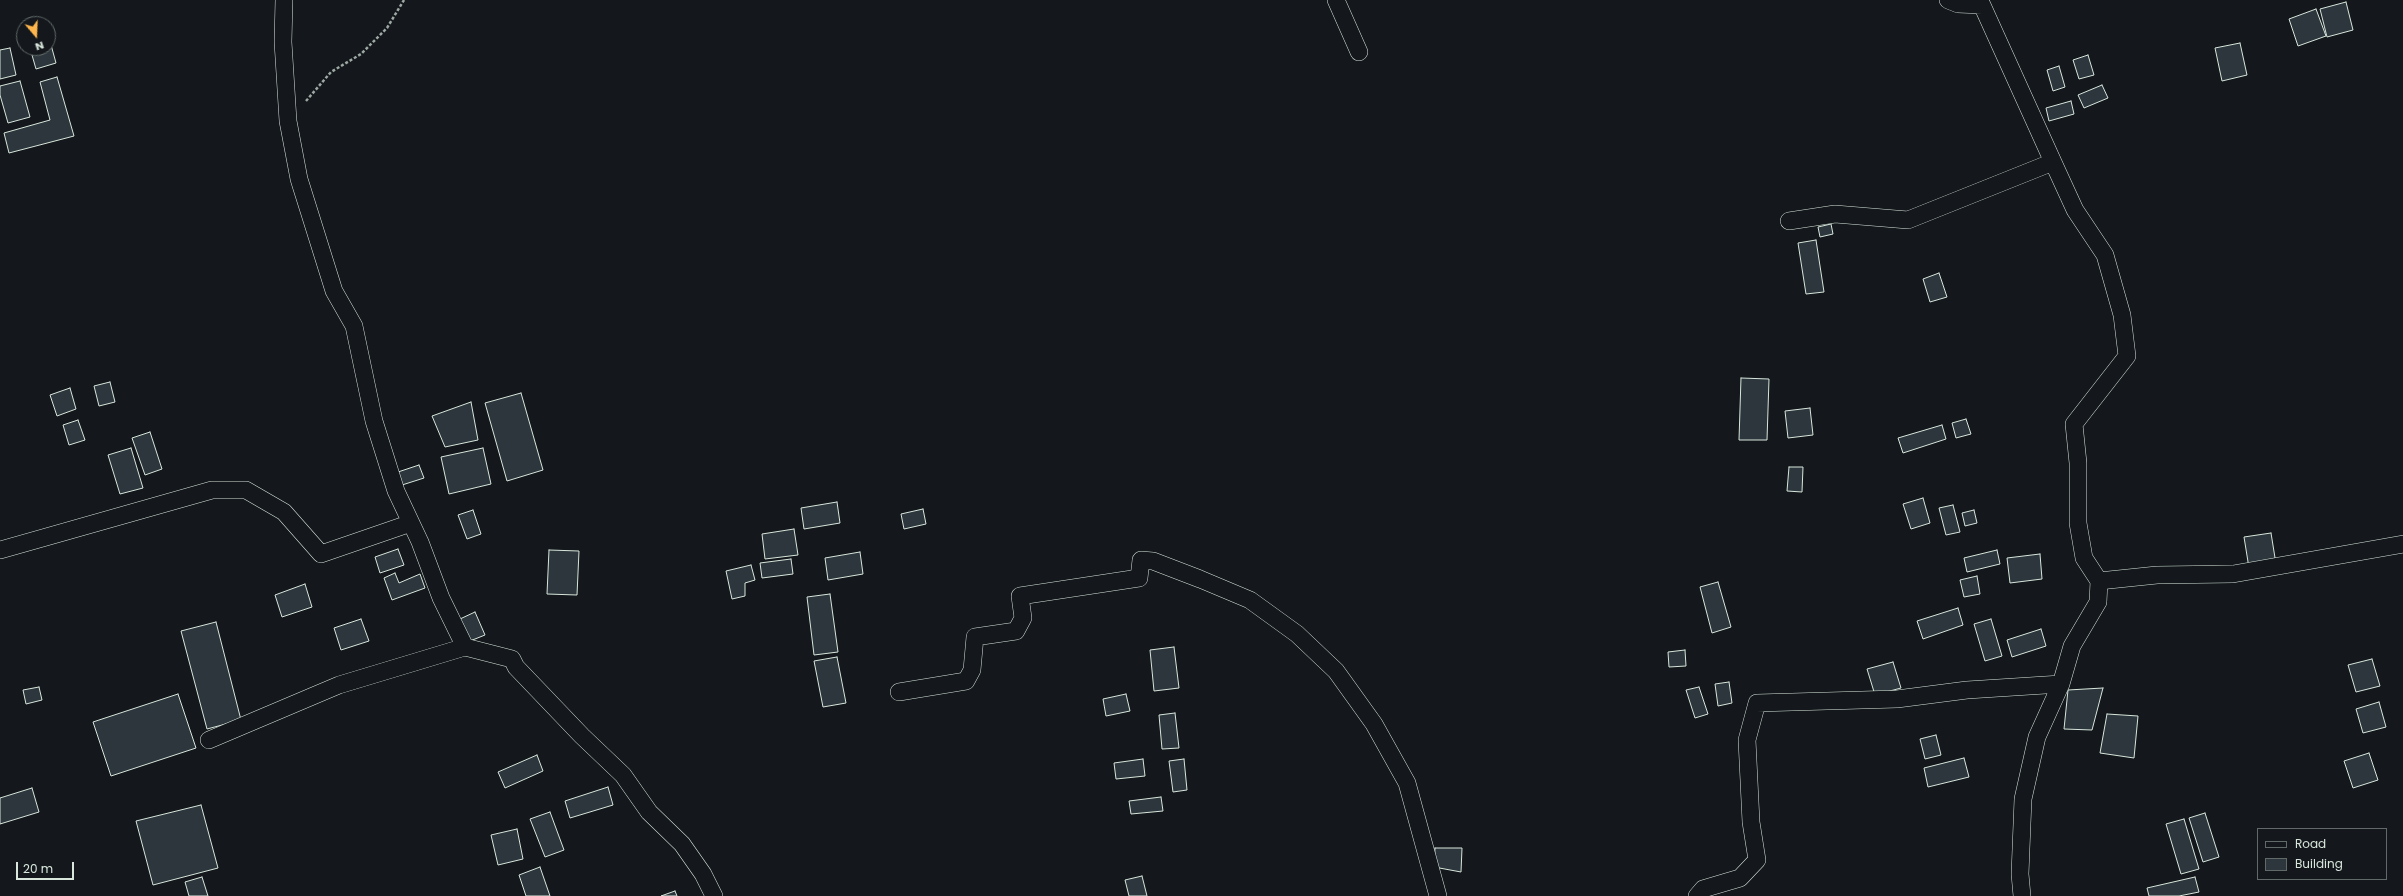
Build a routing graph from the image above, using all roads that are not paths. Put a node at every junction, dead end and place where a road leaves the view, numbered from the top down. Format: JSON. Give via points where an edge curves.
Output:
{"nodes":[{"id":1,"x":284,"y":0,"type":"edge"},
{"id":2,"x":1336,"y":0,"type":"edge"},
{"id":3,"x":1948,"y":0,"type":"edge"},
{"id":4,"x":1359,"y":52,"type":"dead end"},
{"id":5,"x":2053,"y":162,"type":"junction"},
{"id":6,"x":1789,"y":221,"type":"dead end"},
{"id":7,"x":411,"y":523,"type":"junction"},
{"id":8,"x":2403,"y":544,"type":"edge"},
{"id":9,"x":0,"y":550,"type":"edge"},
{"id":10,"x":2099,"y":581,"type":"junction"},
{"id":11,"x":465,"y":647,"type":"junction"},
{"id":12,"x":2061,"y":684,"type":"junction"},
{"id":13,"x":899,"y":692,"type":"dead end"},
{"id":14,"x":209,"y":740,"type":"dead end"},
{"id":15,"x":714,"y":896,"type":"edge"},
{"id":16,"x":1438,"y":896,"type":"edge"},
{"id":17,"x":1697,"y":896,"type":"edge"},
{"id":18,"x":2022,"y":896,"type":"edge"}],
"edges":[{"from":1,"to":7,"type":"street","via":[[283,42],[288,121],[299,179],[334,291],[354,326],[374,421],[396,491]]},
{"from":2,"to":4,"type":"street"},
{"from":3,"to":5,"type":"street","via":[[1958,4],[1982,5]]},
{"from":5,"to":6,"type":"street","via":[[1908,220],[1835,214]]},
{"from":5,"to":10,"type":"street","via":[[2075,210],[2105,256],[2122,315],[2126,356],[2074,424],[2078,463],[2078,523],[2084,558]]},
{"from":7,"to":9,"type":"street","via":[[321,554],[284,512],[246,490],[212,490]]},
{"from":7,"to":11,"type":"street","via":[[441,598]]},
{"from":8,"to":10,"type":"street","via":[[2233,574],[2157,575]]},
{"from":10,"to":12,"type":"street","via":[[2098,602],[2072,646]]},
{"from":11,"to":14,"type":"street","via":[[338,685]]},
{"from":11,"to":15,"type":"street","via":[[512,659],[516,667],[557,710],[623,775],[649,812],[682,844],[703,874]]},
{"from":12,"to":17,"type":"street","via":[[1967,690],[1897,699],[1757,703],[1747,740],[1751,822],[1757,860],[1740,878],[1703,889]]},
{"from":12,"to":18,"type":"street","via":[[2037,737],[2023,799],[2020,874]]},
{"from":13,"to":16,"type":"street","via":[[966,681],[972,670],[975,637],[1016,631],[1023,618],[1020,596],[1139,578],[1141,560],[1153,561],[1250,600],[1297,634],[1336,671],[1374,724],[1407,783]]}]}
